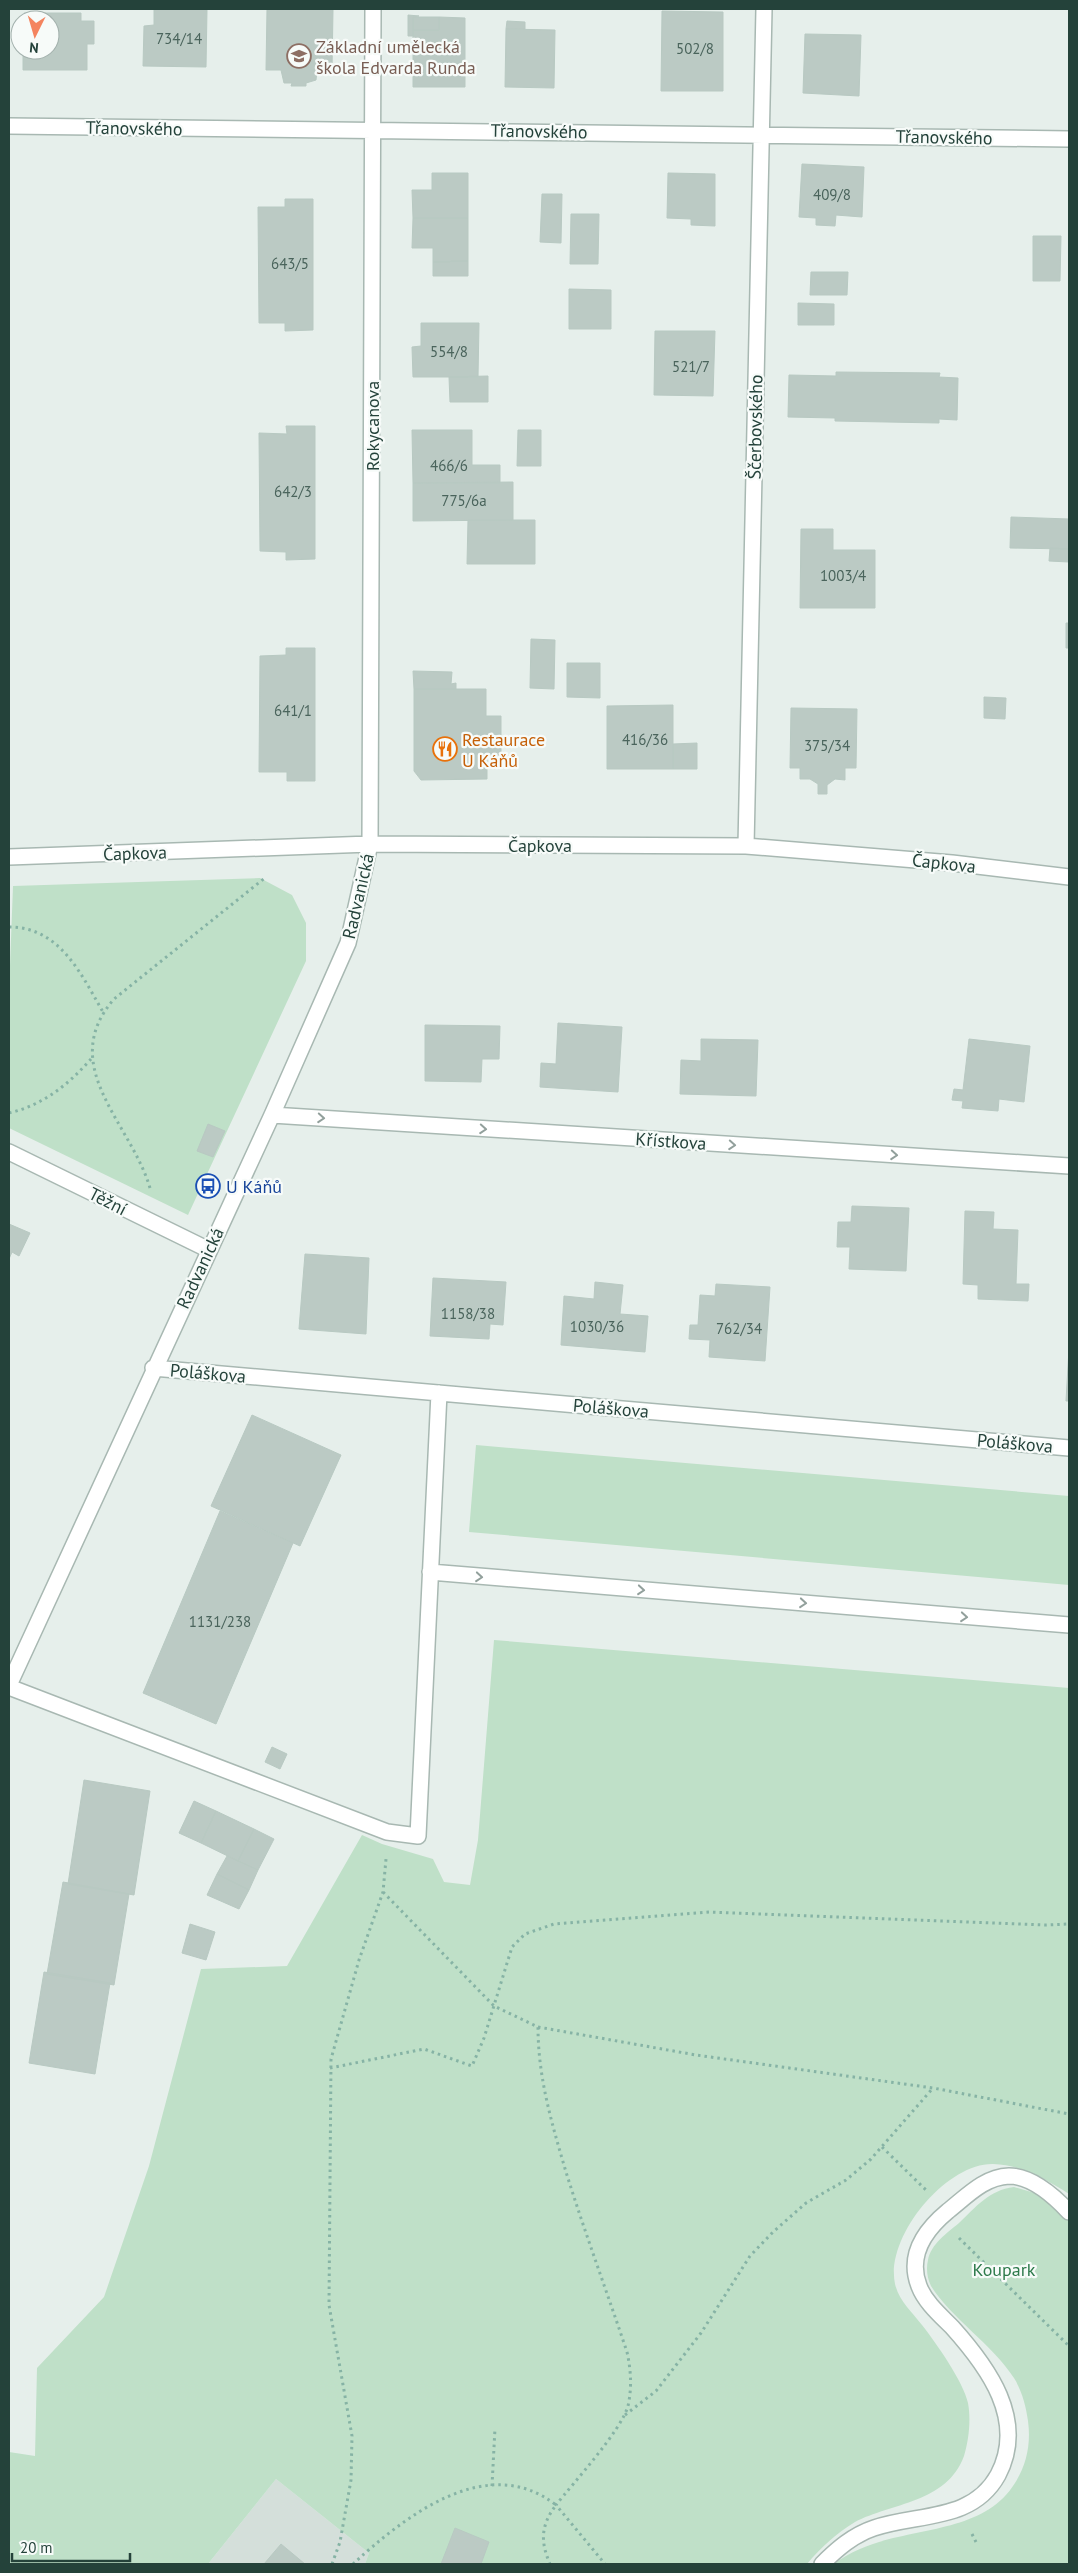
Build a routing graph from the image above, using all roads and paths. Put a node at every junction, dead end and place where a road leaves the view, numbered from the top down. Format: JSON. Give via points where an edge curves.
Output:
{"nodes":[{"id":1,"x":374,"y":9,"type":"edge"},
{"id":2,"x":764,"y":9,"type":"edge"},
{"id":3,"x":9,"y":126,"type":"edge"},
{"id":4,"x":373,"y":130,"type":"junction"},
{"id":5,"x":761,"y":134,"type":"junction"},
{"id":6,"x":1069,"y":139,"type":"edge"},
{"id":7,"x":370,"y":844,"type":"junction"},
{"id":8,"x":746,"y":846,"type":"junction"},
{"id":9,"x":9,"y":857,"type":"edge"},
{"id":10,"x":267,"y":877,"type":"dead end"},
{"id":11,"x":1069,"y":877,"type":"edge"},
{"id":12,"x":9,"y":927,"type":"edge"},
{"id":13,"x":103,"y":1012,"type":"junction"},
{"id":14,"x":91,"y":1059,"type":"junction"},
{"id":15,"x":9,"y":1113,"type":"edge"},
{"id":16,"x":272,"y":1115,"type":"junction"},
{"id":17,"x":9,"y":1152,"type":"edge"},
{"id":18,"x":1069,"y":1166,"type":"edge"},
{"id":19,"x":157,"y":1226,"type":"junction"},
{"id":20,"x":209,"y":1250,"type":"junction"},
{"id":21,"x":153,"y":1368,"type":"junction"},
{"id":22,"x":439,"y":1393,"type":"junction"},
{"id":23,"x":1069,"y":1448,"type":"edge"},
{"id":24,"x":430,"y":1572,"type":"junction"},
{"id":25,"x":1069,"y":1625,"type":"edge"},
{"id":26,"x":9,"y":1686,"type":"edge"},
{"id":27,"x":386,"y":1857,"type":"dead end"},
{"id":28,"x":383,"y":1892,"type":"junction"},
{"id":29,"x":1069,"y":1924,"type":"edge"},
{"id":30,"x":494,"y":2006,"type":"junction"},
{"id":31,"x":538,"y":2027,"type":"junction"},
{"id":32,"x":330,"y":2068,"type":"junction"},
{"id":33,"x":933,"y":2088,"type":"junction"},
{"id":34,"x":1069,"y":2114,"type":"edge"},
{"id":35,"x":882,"y":2147,"type":"junction"},
{"id":36,"x":914,"y":2178,"type":"dead end"},
{"id":37,"x":1069,"y":2212,"type":"edge"},
{"id":38,"x":965,"y":2244,"type":"dead end"},
{"id":39,"x":1069,"y":2346,"type":"edge"},
{"id":40,"x":624,"y":2416,"type":"junction"},
{"id":41,"x":495,"y":2428,"type":"dead end"},
{"id":42,"x":492,"y":2486,"type":"junction"},
{"id":43,"x":556,"y":2505,"type":"junction"},
{"id":44,"x":332,"y":2564,"type":"edge"},
{"id":45,"x":353,"y":2564,"type":"edge"},
{"id":46,"x":550,"y":2564,"type":"edge"},
{"id":47,"x":605,"y":2564,"type":"edge"},
{"id":48,"x":822,"y":2564,"type":"edge"}],
"edges":[{"from":1,"to":4,"type":"street","name":"Rokycanova"},
{"from":2,"to":5,"type":"street","name":"Ščerbovského"},
{"from":3,"to":4,"type":"street","name":"Třanovského"},
{"from":4,"to":5,"type":"street","name":"Třanovského"},
{"from":4,"to":7,"type":"street","name":"Rokycanova"},
{"from":5,"to":6,"type":"street","name":"Třanovského"},
{"from":5,"to":8,"type":"street","name":"Ščerbovského"},
{"from":7,"to":8,"type":"street","name":"Čapkova"},
{"from":7,"to":9,"type":"street","name":"Čapkova"},
{"from":7,"to":16,"type":"street","name":"Radvanická","via":[[348,943]]},
{"from":8,"to":11,"type":"street","name":"Čapkova","via":[[952,863]]},
{"from":10,"to":13,"type":"path","via":[[114,999]]},
{"from":12,"to":13,"type":"path","via":[[32,930],[58,946],[72,960]]},
{"from":13,"to":14,"type":"path"},
{"from":14,"to":15,"type":"path","via":[[54,1094]]},
{"from":14,"to":19,"type":"path","via":[[102,1092],[147,1178]]},
{"from":16,"to":18,"type":"street","name":"Křístkova","one_way":true},
{"from":16,"to":20,"type":"street","name":"Radvanická"},
{"from":17,"to":19,"type":"street","name":"Těžní"},
{"from":19,"to":20,"type":"street","name":"Těžní"},
{"from":20,"to":21,"type":"street","name":"Radvanická"},
{"from":21,"to":22,"type":"street","name":"Poláškova"},
{"from":21,"to":26,"type":"street","name":"Radvanická"},
{"from":22,"to":23,"type":"street","name":"Poláškova"},
{"from":22,"to":24,"type":"street"},
{"from":24,"to":25,"type":"street","one_way":true},
{"from":24,"to":26,"type":"street","via":[[418,1836],[387,1832]]},
{"from":27,"to":28,"type":"path"},
{"from":28,"to":30,"type":"path"},
{"from":28,"to":32,"type":"path","via":[[337,2032]]},
{"from":29,"to":30,"type":"path","via":[[709,1912],[554,1924],[532,1930],[515,1942]]},
{"from":30,"to":31,"type":"path"},
{"from":30,"to":32,"type":"path","via":[[472,2066],[424,2049]]},
{"from":31,"to":33,"type":"path","via":[[696,2055]]},
{"from":31,"to":40,"type":"path","via":[[542,2084],[551,2120],[582,2222],[628,2352],[630,2387]]},
{"from":32,"to":44,"type":"path","via":[[329,2305],[352,2436],[351,2480],[340,2542]]},
{"from":33,"to":34,"type":"path"},
{"from":33,"to":35,"type":"path"},
{"from":35,"to":36,"type":"path"},
{"from":35,"to":40,"type":"path","via":[[859,2170],[806,2203],[773,2232],[750,2256],[701,2333],[656,2391]]},
{"from":37,"to":48,"type":"street","via":[[1046,2191],[1026,2179],[1013,2176],[998,2178],[984,2182],[925,2234],[915,2260],[919,2287],[979,2360],[1000,2394],[1008,2428],[1004,2461],[990,2486],[971,2504],[956,2512],[874,2528],[852,2538]]},
{"from":38,"to":39,"type":"path"},
{"from":40,"to":43,"type":"path"},
{"from":41,"to":42,"type":"path"},
{"from":42,"to":43,"type":"path","via":[[534,2490]]},
{"from":42,"to":45,"type":"path","via":[[446,2497],[425,2507],[398,2524]]},
{"from":43,"to":46,"type":"path","via":[[542,2532]]},
{"from":43,"to":47,"type":"path"}]}
